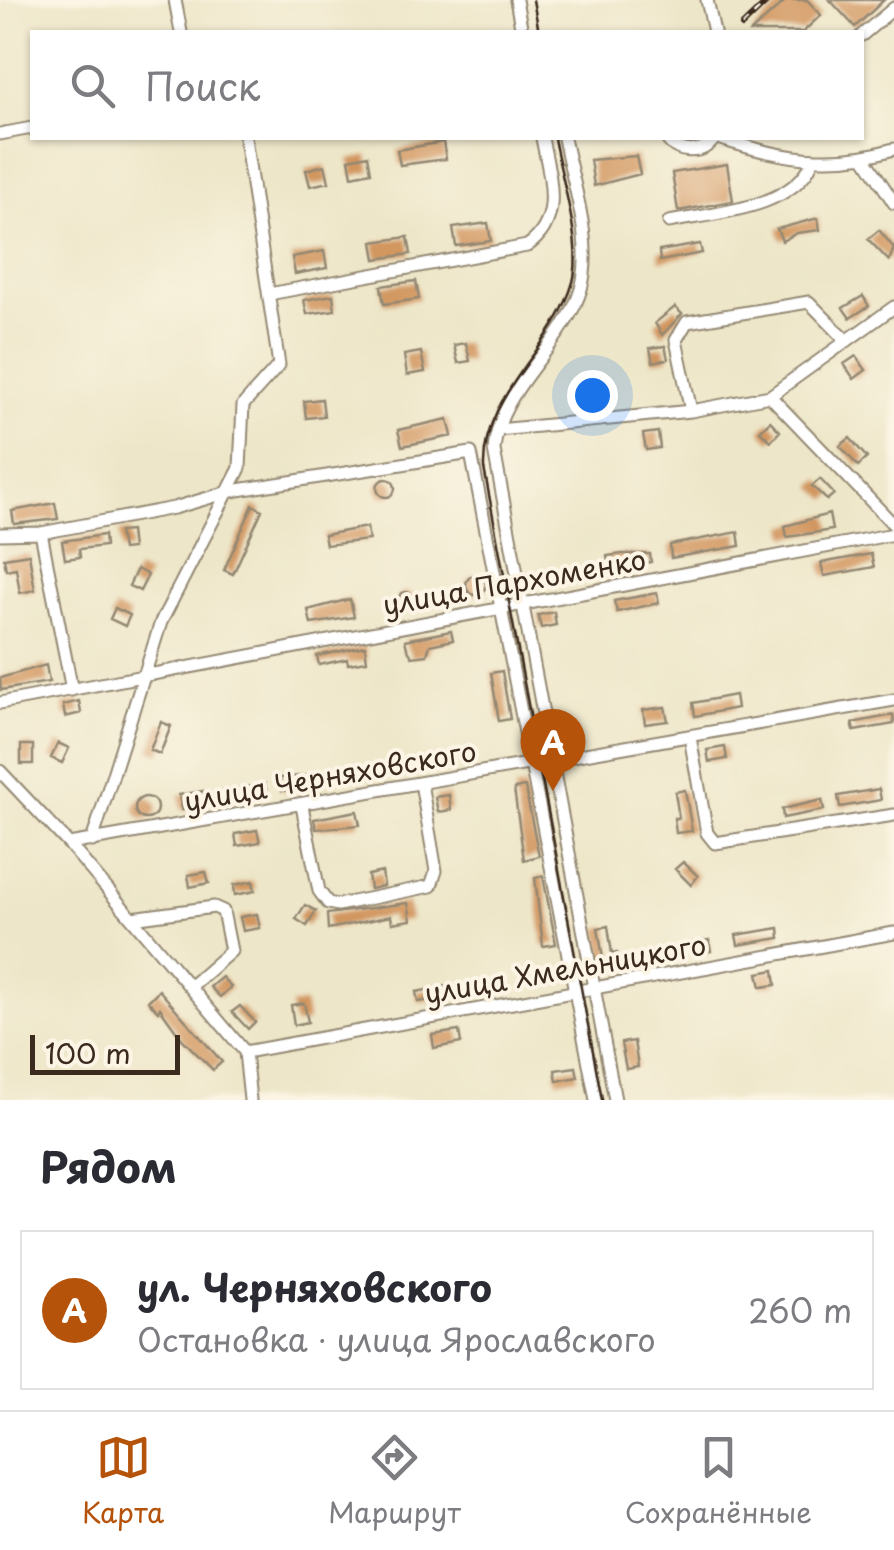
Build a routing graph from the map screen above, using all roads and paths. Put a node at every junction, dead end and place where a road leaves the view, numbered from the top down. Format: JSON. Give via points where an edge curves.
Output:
{"nodes":[{"id":1,"x":175,"y":0,"type":"edge"},
{"id":2,"x":516,"y":0,"type":"edge"},
{"id":3,"x":707,"y":0,"type":"edge"},
{"id":4,"x":894,"y":8,"type":"edge"},
{"id":5,"x":181,"y":30,"type":"edge"},
{"id":6,"x":522,"y":30,"type":"edge"},
{"id":7,"x":714,"y":30,"type":"edge"},
{"id":8,"x":864,"y":33,"type":"edge"},
{"id":9,"x":30,"y":128,"type":"edge"},
{"id":10,"x":0,"y":134,"type":"edge"},
{"id":11,"x":245,"y":140,"type":"edge"},
{"id":12,"x":542,"y":140,"type":"edge"},
{"id":13,"x":564,"y":140,"type":"edge"},
{"id":14,"x":668,"y":140,"type":"edge"},
{"id":15,"x":714,"y":140,"type":"edge"},
{"id":16,"x":725,"y":140,"type":"edge"},
{"id":17,"x":894,"y":149,"type":"edge"},
{"id":18,"x":865,"y":158,"type":"junction"},
{"id":19,"x":812,"y":162,"type":"junction"},
{"id":20,"x":894,"y":202,"type":"edge"},
{"id":21,"x":669,"y":222,"type":"dead end"},
{"id":22,"x":269,"y":294,"type":"junction"},
{"id":23,"x":894,"y":307,"type":"edge"},
{"id":24,"x":847,"y":341,"type":"junction"},
{"id":25,"x":770,"y":396,"type":"junction"},
{"id":26,"x":692,"y":410,"type":"junction"},
{"id":27,"x":498,"y":430,"type":"junction"},
{"id":28,"x":232,"y":491,"type":"junction"},
{"id":29,"x":894,"y":525,"type":"edge"},
{"id":30,"x":41,"y":533,"type":"junction"},
{"id":31,"x":0,"y":534,"type":"edge"},
{"id":32,"x":894,"y":534,"type":"edge"},
{"id":33,"x":521,"y":605,"type":"junction"},
{"id":34,"x":503,"y":608,"type":"junction"},
{"id":35,"x":143,"y":674,"type":"junction"},
{"id":36,"x":72,"y":690,"type":"junction"},
{"id":37,"x":894,"y":700,"type":"edge"},
{"id":38,"x":0,"y":703,"type":"edge"},
{"id":39,"x":690,"y":737,"type":"junction"},
{"id":40,"x":552,"y":762,"type":"junction"},
{"id":41,"x":532,"y":765,"type":"junction"},
{"id":42,"x":0,"y":771,"type":"edge"},
{"id":43,"x":421,"y":783,"type":"junction"},
{"id":44,"x":302,"y":806,"type":"junction"},
{"id":45,"x":894,"y":814,"type":"edge"},
{"id":46,"x":92,"y":840,"type":"junction"},
{"id":47,"x":69,"y":844,"type":"junction"},
{"id":48,"x":132,"y":918,"type":"junction"},
{"id":49,"x":894,"y":932,"type":"edge"},
{"id":50,"x":190,"y":987,"type":"junction"},
{"id":51,"x":594,"y":989,"type":"junction"},
{"id":52,"x":576,"y":992,"type":"junction"},
{"id":53,"x":245,"y":1052,"type":"junction"},
{"id":54,"x":250,"y":1100,"type":"edge"},
{"id":55,"x":596,"y":1100,"type":"edge"},
{"id":56,"x":614,"y":1100,"type":"edge"}],
"edges":[{"from":1,"to":5,"type":"street"},
{"from":2,"to":6,"type":"street"},
{"from":3,"to":7,"type":"street"},
{"from":4,"to":8,"type":"street"},
{"from":9,"to":10,"type":"street"},
{"from":11,"to":22,"type":"street"},
{"from":12,"to":22,"type":"street","via":[[552,208],[543,232],[527,246]]},
{"from":13,"to":27,"type":"street","via":[[584,244],[583,278],[572,310]]},
{"from":14,"to":15,"type":"street","via":[[687,151]]},
{"from":16,"to":19,"type":"street"},
{"from":17,"to":18,"type":"street"},
{"from":18,"to":19,"type":"street"},
{"from":18,"to":20,"type":"street"},
{"from":19,"to":21,"type":"street","via":[[803,179],[778,194]]},
{"from":22,"to":28,"type":"street","via":[[279,365],[243,405],[240,468]]},
{"from":23,"to":24,"type":"street"},
{"from":24,"to":25,"type":"street"},
{"from":24,"to":26,"type":"street","via":[[809,302],[687,322],[676,340]]},
{"from":25,"to":26,"type":"street"},
{"from":25,"to":29,"type":"street"},
{"from":26,"to":27,"type":"street"},
{"from":27,"to":33,"type":"street","via":[[495,467]]},
{"from":28,"to":30,"type":"street"},
{"from":28,"to":34,"type":"street","via":[[467,451],[476,461]]},
{"from":28,"to":35,"type":"street","via":[[168,607]]},
{"from":30,"to":31,"type":"street"},
{"from":30,"to":36,"type":"street"},
{"from":32,"to":33,"type":"street","name":"улица Пархоменко"},
{"from":33,"to":34,"type":"street","name":"улица Пархоменко"},
{"from":33,"to":40,"type":"street"},
{"from":34,"to":35,"type":"street","name":"улица Пархоменко"},
{"from":34,"to":41,"type":"street"},
{"from":35,"to":36,"type":"street","name":"улица Пархоменко"},
{"from":35,"to":46,"type":"street"},
{"from":36,"to":38,"type":"street","name":"улица Пархоменко"},
{"from":37,"to":39,"type":"street","name":"улица Черняховского"},
{"from":39,"to":40,"type":"street","name":"улица Черняховского"},
{"from":39,"to":45,"type":"street","via":[[707,832],[715,843]]},
{"from":40,"to":41,"type":"street","name":"улица Черняховского"},
{"from":40,"to":51,"type":"street"},
{"from":41,"to":43,"type":"street","name":"улица Черняховского"},
{"from":41,"to":52,"type":"street"},
{"from":42,"to":47,"type":"street"},
{"from":43,"to":44,"type":"street","name":"улица Черняховского"},
{"from":43,"to":44,"type":"street","via":[[436,871],[431,886],[338,905],[328,904],[320,891]]},
{"from":44,"to":46,"type":"street","name":"улица Черняховского"},
{"from":46,"to":47,"type":"street","name":"улица Черняховского"},
{"from":47,"to":48,"type":"street"},
{"from":48,"to":50,"type":"street"},
{"from":48,"to":50,"type":"street","via":[[223,911],[231,951]]},
{"from":49,"to":51,"type":"street","name":"улица Хмельницкого"},
{"from":50,"to":53,"type":"street"},
{"from":51,"to":52,"type":"street","name":"улица Хмельницкого"},
{"from":51,"to":56,"type":"street"},
{"from":52,"to":53,"type":"street","name":"улица Хмельницкого"},
{"from":52,"to":55,"type":"street"},
{"from":53,"to":54,"type":"street"}]}
